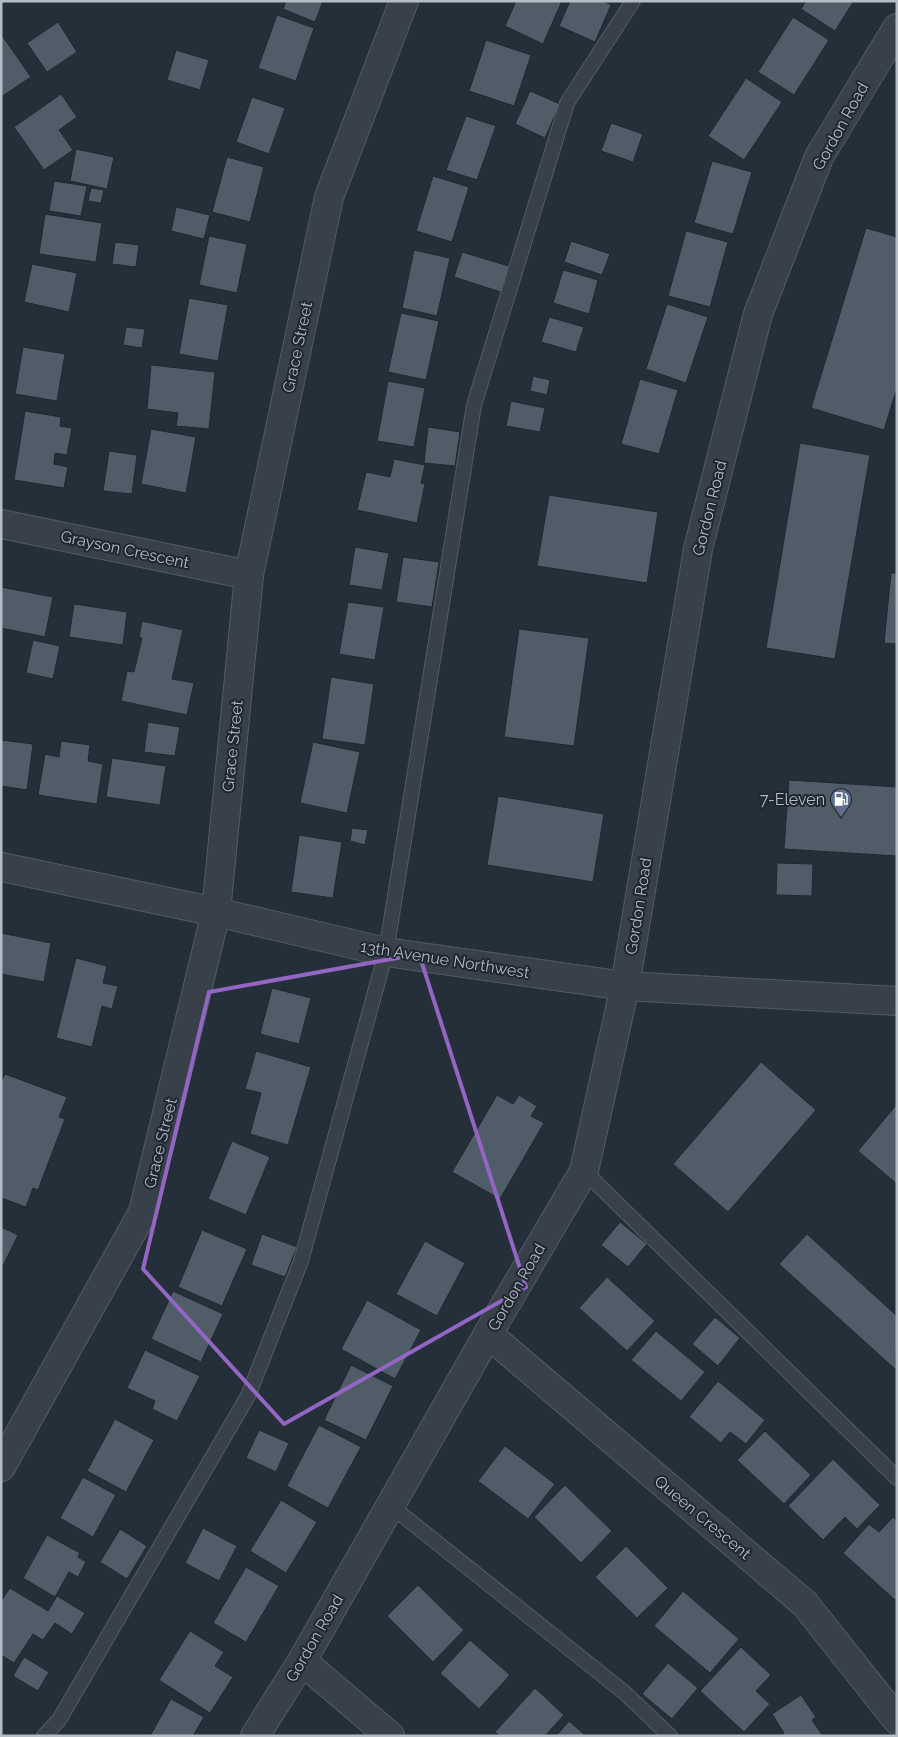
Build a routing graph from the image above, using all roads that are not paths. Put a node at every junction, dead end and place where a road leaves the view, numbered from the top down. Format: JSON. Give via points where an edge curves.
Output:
{"nodes":[{"id":1,"x":404,"y":1,"type":"edge"},
{"id":2,"x":633,"y":1,"type":"edge"},
{"id":3,"x":897,"y":28,"type":"edge"},
{"id":4,"x":1,"y":524,"type":"edge"},
{"id":5,"x":250,"y":575,"type":"junction"},
{"id":6,"x":1,"y":867,"type":"edge"},
{"id":7,"x":216,"y":912,"type":"junction"},
{"id":8,"x":386,"y":952,"type":"junction"},
{"id":9,"x":625,"y":986,"type":"junction"},
{"id":10,"x":897,"y":1001,"type":"edge"},
{"id":11,"x":584,"y":1171,"type":"junction"},
{"id":12,"x":488,"y":1334,"type":"junction"},
{"id":13,"x":1,"y":1467,"type":"edge"},
{"id":14,"x":897,"y":1478,"type":"edge"},
{"id":15,"x":390,"y":1506,"type":"junction"},
{"id":16,"x":302,"y":1661,"type":"junction"},
{"id":17,"x":897,"y":1720,"type":"edge"},
{"id":18,"x":44,"y":1736,"type":"edge"},
{"id":19,"x":256,"y":1736,"type":"edge"},
{"id":20,"x":390,"y":1736,"type":"edge"},
{"id":21,"x":670,"y":1736,"type":"edge"}],
"edges":[{"from":1,"to":5,"type":"street","name":"Grace Street","via":[[329,197]]},
{"from":2,"to":8,"type":"lane","via":[[567,103],[474,405]]},
{"from":3,"to":9,"type":"street","name":"Gordon Road","via":[[819,158],[758,314],[698,549]]},
{"from":4,"to":5,"type":"street","name":"Grayson Crescent"},
{"from":5,"to":7,"type":"street","name":"Grace Street"},
{"from":6,"to":7,"type":"street","name":"13th Avenue Northwest"},
{"from":7,"to":8,"type":"street","name":"13th Avenue Northwest"},
{"from":7,"to":13,"type":"street","name":"Grace Street","via":[[143,1212]]},
{"from":8,"to":9,"type":"street","name":"13th Avenue Northwest"},
{"from":8,"to":18,"type":"lane","via":[[301,1261],[248,1396],[59,1720]]},
{"from":9,"to":10,"type":"street","name":"13th Avenue Northwest"},
{"from":9,"to":11,"type":"street","name":"Gordon Road"},
{"from":11,"to":12,"type":"street","name":"Gordon Road"},
{"from":11,"to":14,"type":"lane"},
{"from":12,"to":15,"type":"street","name":"Gordon Road"},
{"from":12,"to":17,"type":"street","name":"Queen Crescent","via":[[805,1604]]},
{"from":15,"to":16,"type":"street","name":"Gordon Road"},
{"from":15,"to":21,"type":"lane","via":[[625,1693]]},
{"from":16,"to":19,"type":"street","name":"Gordon Road"},
{"from":16,"to":20,"type":"street"}]}
